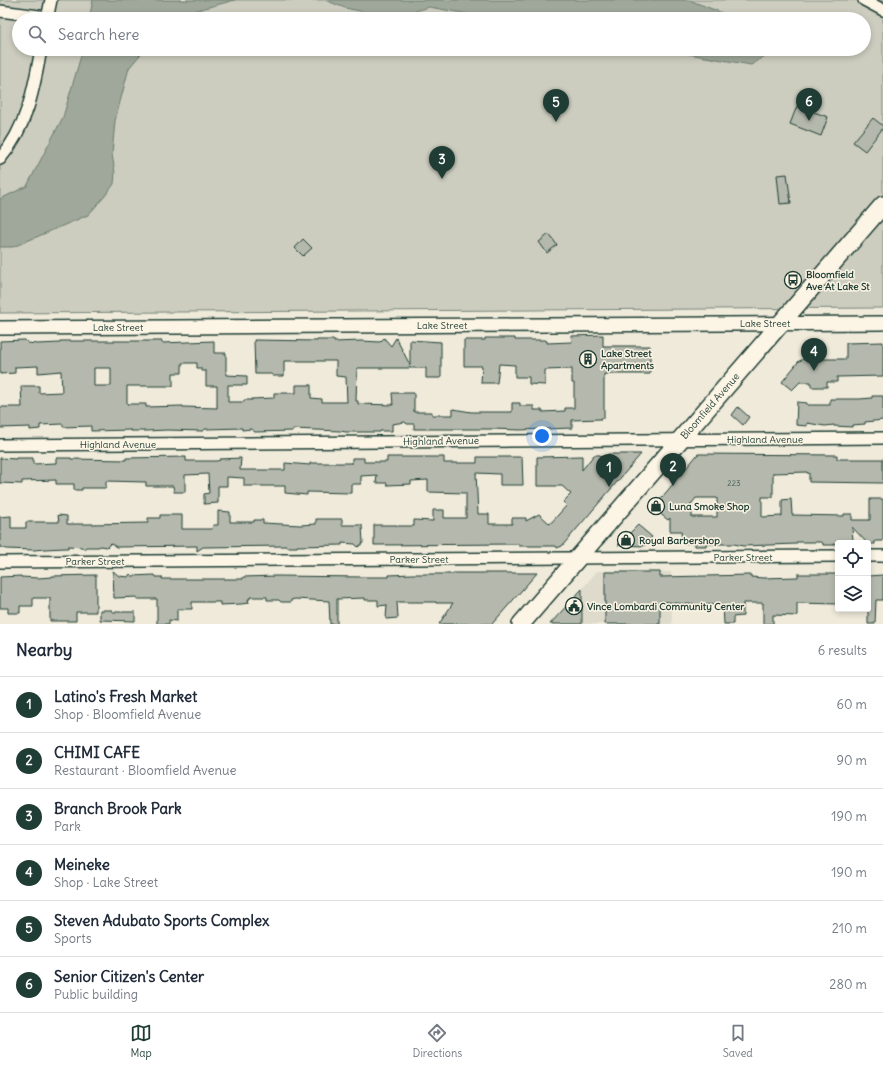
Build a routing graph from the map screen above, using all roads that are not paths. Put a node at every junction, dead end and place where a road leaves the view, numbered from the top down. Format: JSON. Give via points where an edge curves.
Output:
{"nodes":[{"id":1,"x":52,"y":0,"type":"edge"},
{"id":2,"x":864,"y":0,"type":"edge"},
{"id":3,"x":883,"y":10,"type":"edge"},
{"id":4,"x":0,"y":11,"type":"edge"},
{"id":5,"x":49,"y":12,"type":"edge"},
{"id":6,"x":12,"y":13,"type":"edge"},
{"id":7,"x":40,"y":56,"type":"edge"},
{"id":8,"x":0,"y":159,"type":"edge"},
{"id":9,"x":883,"y":206,"type":"edge"},
{"id":10,"x":883,"y":322,"type":"edge"},
{"id":11,"x":782,"y":323,"type":"junction"},
{"id":12,"x":0,"y":328,"type":"edge"},
{"id":13,"x":883,"y":438,"type":"edge"},
{"id":14,"x":681,"y":439,"type":"junction"},
{"id":15,"x":0,"y":445,"type":"edge"},
{"id":16,"x":835,"y":556,"type":"edge"},
{"id":17,"x":871,"y":556,"type":"edge"},
{"id":18,"x":883,"y":556,"type":"edge"},
{"id":19,"x":578,"y":558,"type":"junction"},
{"id":20,"x":0,"y":562,"type":"edge"},
{"id":21,"x":521,"y":624,"type":"edge"}],
"edges":[{"from":1,"to":5,"type":"street"},
{"from":2,"to":3,"type":"street"},
{"from":4,"to":6,"type":"street"},
{"from":7,"to":8,"type":"street","via":[[26,115],[15,139]]},
{"from":9,"to":11,"type":"main road","name":"Bloomfield Avenue"},
{"from":10,"to":11,"type":"street","name":"Lake Street"},
{"from":11,"to":12,"type":"street","name":"Lake Street"},
{"from":11,"to":14,"type":"main road","name":"Bloomfield Avenue"},
{"from":13,"to":14,"type":"street","name":"Highland Avenue"},
{"from":14,"to":15,"type":"street","name":"Highland Avenue"},
{"from":14,"to":19,"type":"main road","name":"Bloomfield Avenue"},
{"from":16,"to":19,"type":"street","name":"Parker Street"},
{"from":17,"to":18,"type":"street"},
{"from":19,"to":20,"type":"street","name":"Parker Street"},
{"from":19,"to":21,"type":"main road","name":"Bloomfield Avenue"}]}
